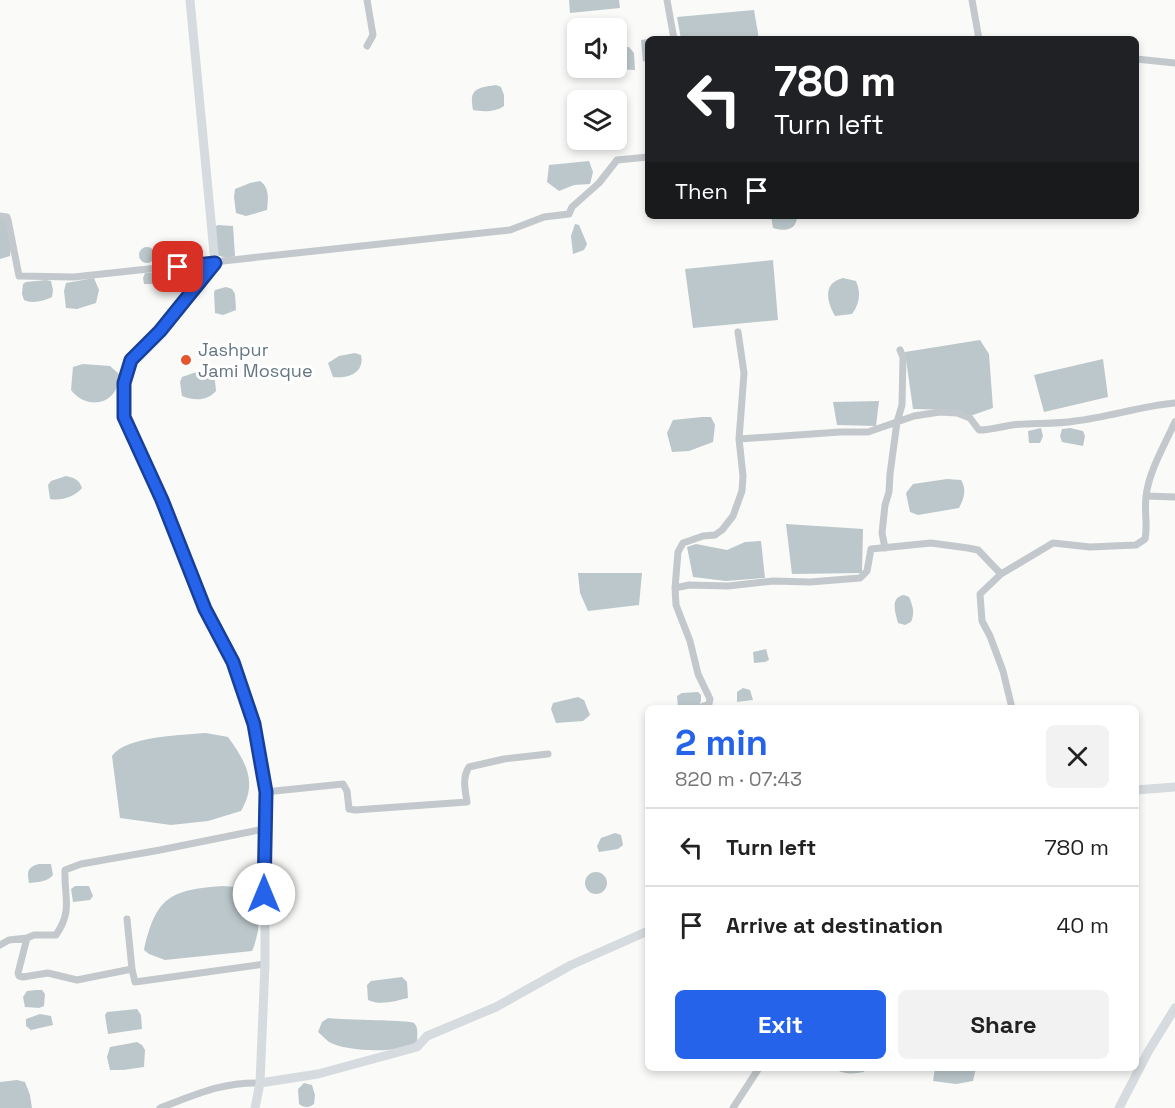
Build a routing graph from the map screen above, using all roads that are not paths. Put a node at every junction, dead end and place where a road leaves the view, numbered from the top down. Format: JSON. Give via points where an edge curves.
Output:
{"nodes":[{"id":1,"x":190,"y":0,"type":"edge"},
{"id":2,"x":368,"y":0,"type":"edge"},
{"id":3,"x":667,"y":0,"type":"edge"},
{"id":4,"x":972,"y":0,"type":"edge"},
{"id":5,"x":673,"y":36,"type":"edge"},
{"id":6,"x":978,"y":36,"type":"edge"},
{"id":7,"x":367,"y":46,"type":"dead end"},
{"id":8,"x":1139,"y":59,"type":"edge"},
{"id":9,"x":1175,"y":63,"type":"edge"},
{"id":10,"x":645,"y":158,"type":"edge"},
{"id":11,"x":0,"y":216,"type":"edge"},
{"id":12,"x":215,"y":263,"type":"junction"},
{"id":13,"x":738,"y":332,"type":"dead end"},
{"id":14,"x":900,"y":350,"type":"dead end"},
{"id":15,"x":1175,"y":404,"type":"edge"},
{"id":16,"x":897,"y":422,"type":"junction"},
{"id":17,"x":1175,"y":422,"type":"edge"},
{"id":18,"x":739,"y":440,"type":"junction"},
{"id":19,"x":1146,"y":496,"type":"junction"},
{"id":20,"x":1175,"y":497,"type":"edge"},
{"id":21,"x":885,"y":548,"type":"junction"},
{"id":22,"x":1001,"y":574,"type":"junction"},
{"id":23,"x":675,"y":588,"type":"junction"},
{"id":24,"x":706,"y":705,"type":"edge"},
{"id":25,"x":1011,"y":705,"type":"edge"},
{"id":26,"x":548,"y":754,"type":"dead end"},
{"id":27,"x":1175,"y":787,"type":"edge"},
{"id":28,"x":1139,"y":790,"type":"edge"},
{"id":29,"x":266,"y":792,"type":"junction"},
{"id":30,"x":264,"y":829,"type":"junction"},
{"id":31,"x":127,"y":920,"type":"dead end"},
{"id":32,"x":645,"y":932,"type":"edge"},
{"id":33,"x":27,"y":938,"type":"junction"},
{"id":34,"x":0,"y":945,"type":"edge"},
{"id":35,"x":265,"y":964,"type":"junction"},
{"id":36,"x":132,"y":969,"type":"junction"},
{"id":37,"x":1175,"y":1008,"type":"edge"},
{"id":38,"x":1148,"y":1052,"type":"junction"},
{"id":39,"x":1139,"y":1060,"type":"edge"},
{"id":40,"x":1139,"y":1069,"type":"edge"},
{"id":41,"x":757,"y":1071,"type":"edge"},
{"id":42,"x":1138,"y":1071,"type":"edge"},
{"id":43,"x":260,"y":1083,"type":"junction"},
{"id":44,"x":160,"y":1108,"type":"edge"},
{"id":45,"x":255,"y":1108,"type":"edge"},
{"id":46,"x":733,"y":1108,"type":"edge"},
{"id":47,"x":1119,"y":1108,"type":"edge"}],
"edges":[{"from":1,"to":12,"type":"street"},
{"from":2,"to":7,"type":"street","via":[[373,35]]},
{"from":3,"to":5,"type":"street"},
{"from":4,"to":6,"type":"street"},
{"from":8,"to":9,"type":"street"},
{"from":10,"to":12,"type":"street","via":[[617,160],[569,214],[544,217],[510,230]]},
{"from":11,"to":12,"type":"street","via":[[7,217],[21,277],[74,277]]},
{"from":12,"to":29,"type":"street","via":[[131,360],[124,383],[124,417],[205,609],[233,662],[254,724]]},
{"from":13,"to":18,"type":"street","via":[[744,373]]},
{"from":14,"to":16,"type":"street","via":[[903,391]]},
{"from":15,"to":16,"type":"street","via":[[1078,421],[1022,423],[992,430],[979,430],[970,418],[957,413],[940,412]]},
{"from":16,"to":18,"type":"street","via":[[868,432]]},
{"from":16,"to":21,"type":"street","via":[[882,533]]},
{"from":17,"to":19,"type":"street"},
{"from":18,"to":23,"type":"street","via":[[742,491],[733,516],[715,535],[683,543]]},
{"from":19,"to":20,"type":"street"},
{"from":19,"to":22,"type":"street","via":[[1145,539],[1136,545],[1053,543]]},
{"from":21,"to":22,"type":"street","via":[[931,543],[978,550]]},
{"from":21,"to":23,"type":"street","via":[[871,549],[867,571],[860,578]]},
{"from":22,"to":25,"type":"street","via":[[980,594],[980,609]]},
{"from":23,"to":24,"type":"street","via":[[681,621],[710,699]]},
{"from":26,"to":29,"type":"street","via":[[470,767],[464,783],[467,801],[355,810],[349,809],[343,784]]},
{"from":27,"to":28,"type":"street"},
{"from":29,"to":30,"type":"street"},
{"from":30,"to":33,"type":"street","via":[[65,870],[67,915],[60,929],[56,935]]},
{"from":30,"to":35,"type":"street"},
{"from":31,"to":36,"type":"street"},
{"from":32,"to":43,"type":"street","via":[[571,965],[496,1007],[427,1036],[417,1047],[318,1074]]},
{"from":33,"to":34,"type":"street"},
{"from":33,"to":36,"type":"street","via":[[19,976],[48,973],[77,980]]},
{"from":35,"to":36,"type":"street","via":[[135,982]]},
{"from":35,"to":43,"type":"street"},
{"from":37,"to":38,"type":"street"},
{"from":38,"to":39,"type":"street"},
{"from":38,"to":40,"type":"street"},
{"from":41,"to":46,"type":"street"},
{"from":42,"to":47,"type":"street"},
{"from":43,"to":44,"type":"street","via":[[218,1086]]},
{"from":43,"to":45,"type":"street"}]}
